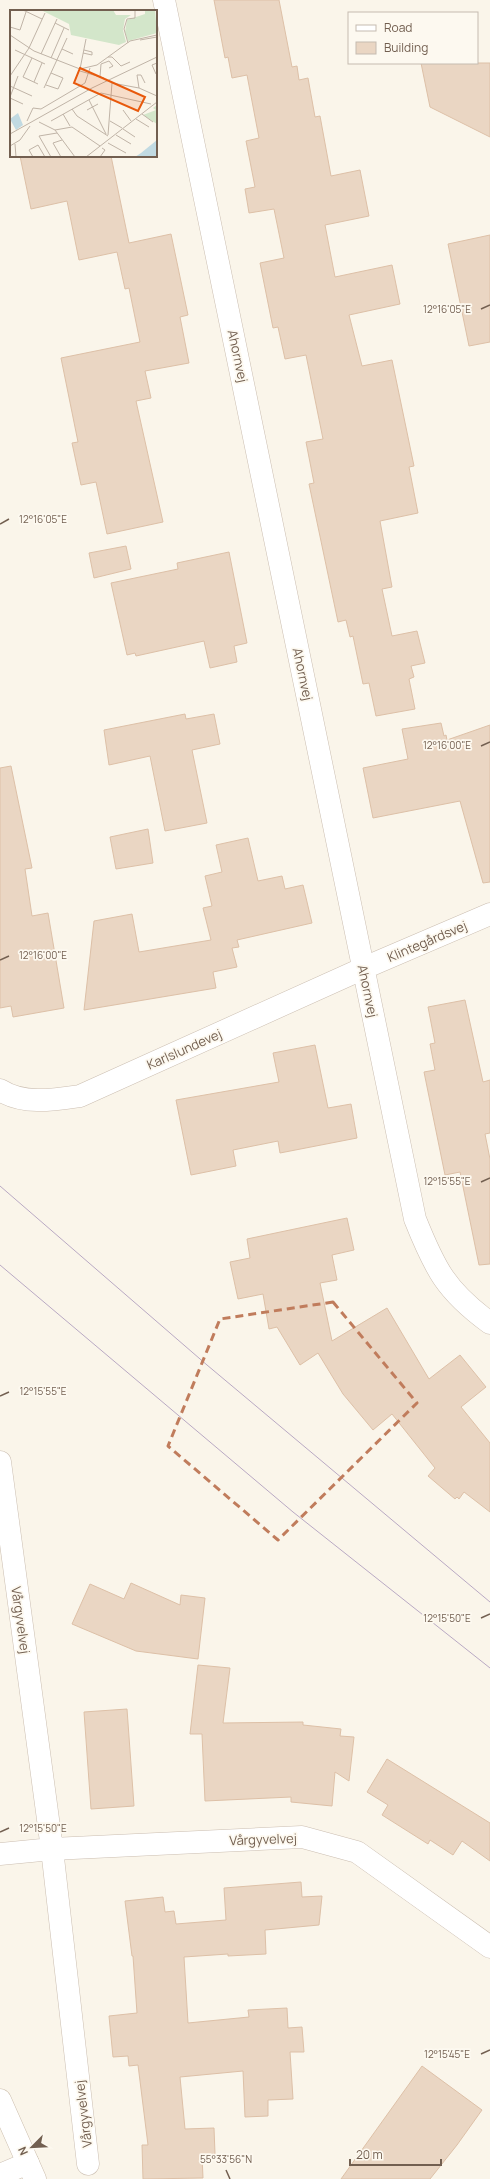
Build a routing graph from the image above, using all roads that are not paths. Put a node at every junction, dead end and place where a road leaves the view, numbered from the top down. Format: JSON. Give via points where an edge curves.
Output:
{"nodes":[{"id":1,"x":164,"y":0,"type":"edge"},
{"id":2,"x":490,"y":914,"type":"edge"},
{"id":3,"x":364,"y":968,"type":"junction"},
{"id":4,"x":0,"y":1090,"type":"edge"},
{"id":5,"x":490,"y":1323,"type":"edge"},
{"id":6,"x":0,"y":1462,"type":"edge"},
{"id":7,"x":4,"y":1520,"type":"edge"},
{"id":8,"x":52,"y":1849,"type":"junction"},
{"id":9,"x":0,"y":1854,"type":"edge"},
{"id":10,"x":490,"y":1947,"type":"edge"},
{"id":11,"x":0,"y":2100,"type":"edge"},
{"id":12,"x":88,"y":2164,"type":"dead end"},
{"id":13,"x":32,"y":2171,"type":"edge"},
{"id":14,"x":0,"y":2175,"type":"edge"}],
"edges":[{"from":1,"to":3,"type":"street","name":"Ahornvej"},
{"from":2,"to":3,"type":"street","name":"Klintegårdsvej"},
{"from":3,"to":4,"type":"street","name":"Karlslundevej","via":[[80,1096],[47,1101],[11,1097]]},
{"from":3,"to":5,"type":"street","name":"Ahornvej","via":[[415,1219],[429,1256],[447,1285],[474,1312]]},
{"from":6,"to":7,"type":"street","name":"Vårgyvelvej"},
{"from":7,"to":8,"type":"street","name":"Vårgyvelvej"},
{"from":8,"to":9,"type":"street","name":"Vårgyvelvej"},
{"from":8,"to":10,"type":"street","name":"Vårgyvelvej","via":[[302,1837],[357,1852]]},
{"from":8,"to":12,"type":"street","name":"Vårgyvelvej"},
{"from":11,"to":13,"type":"street"},
{"from":13,"to":14,"type":"street"}]}
